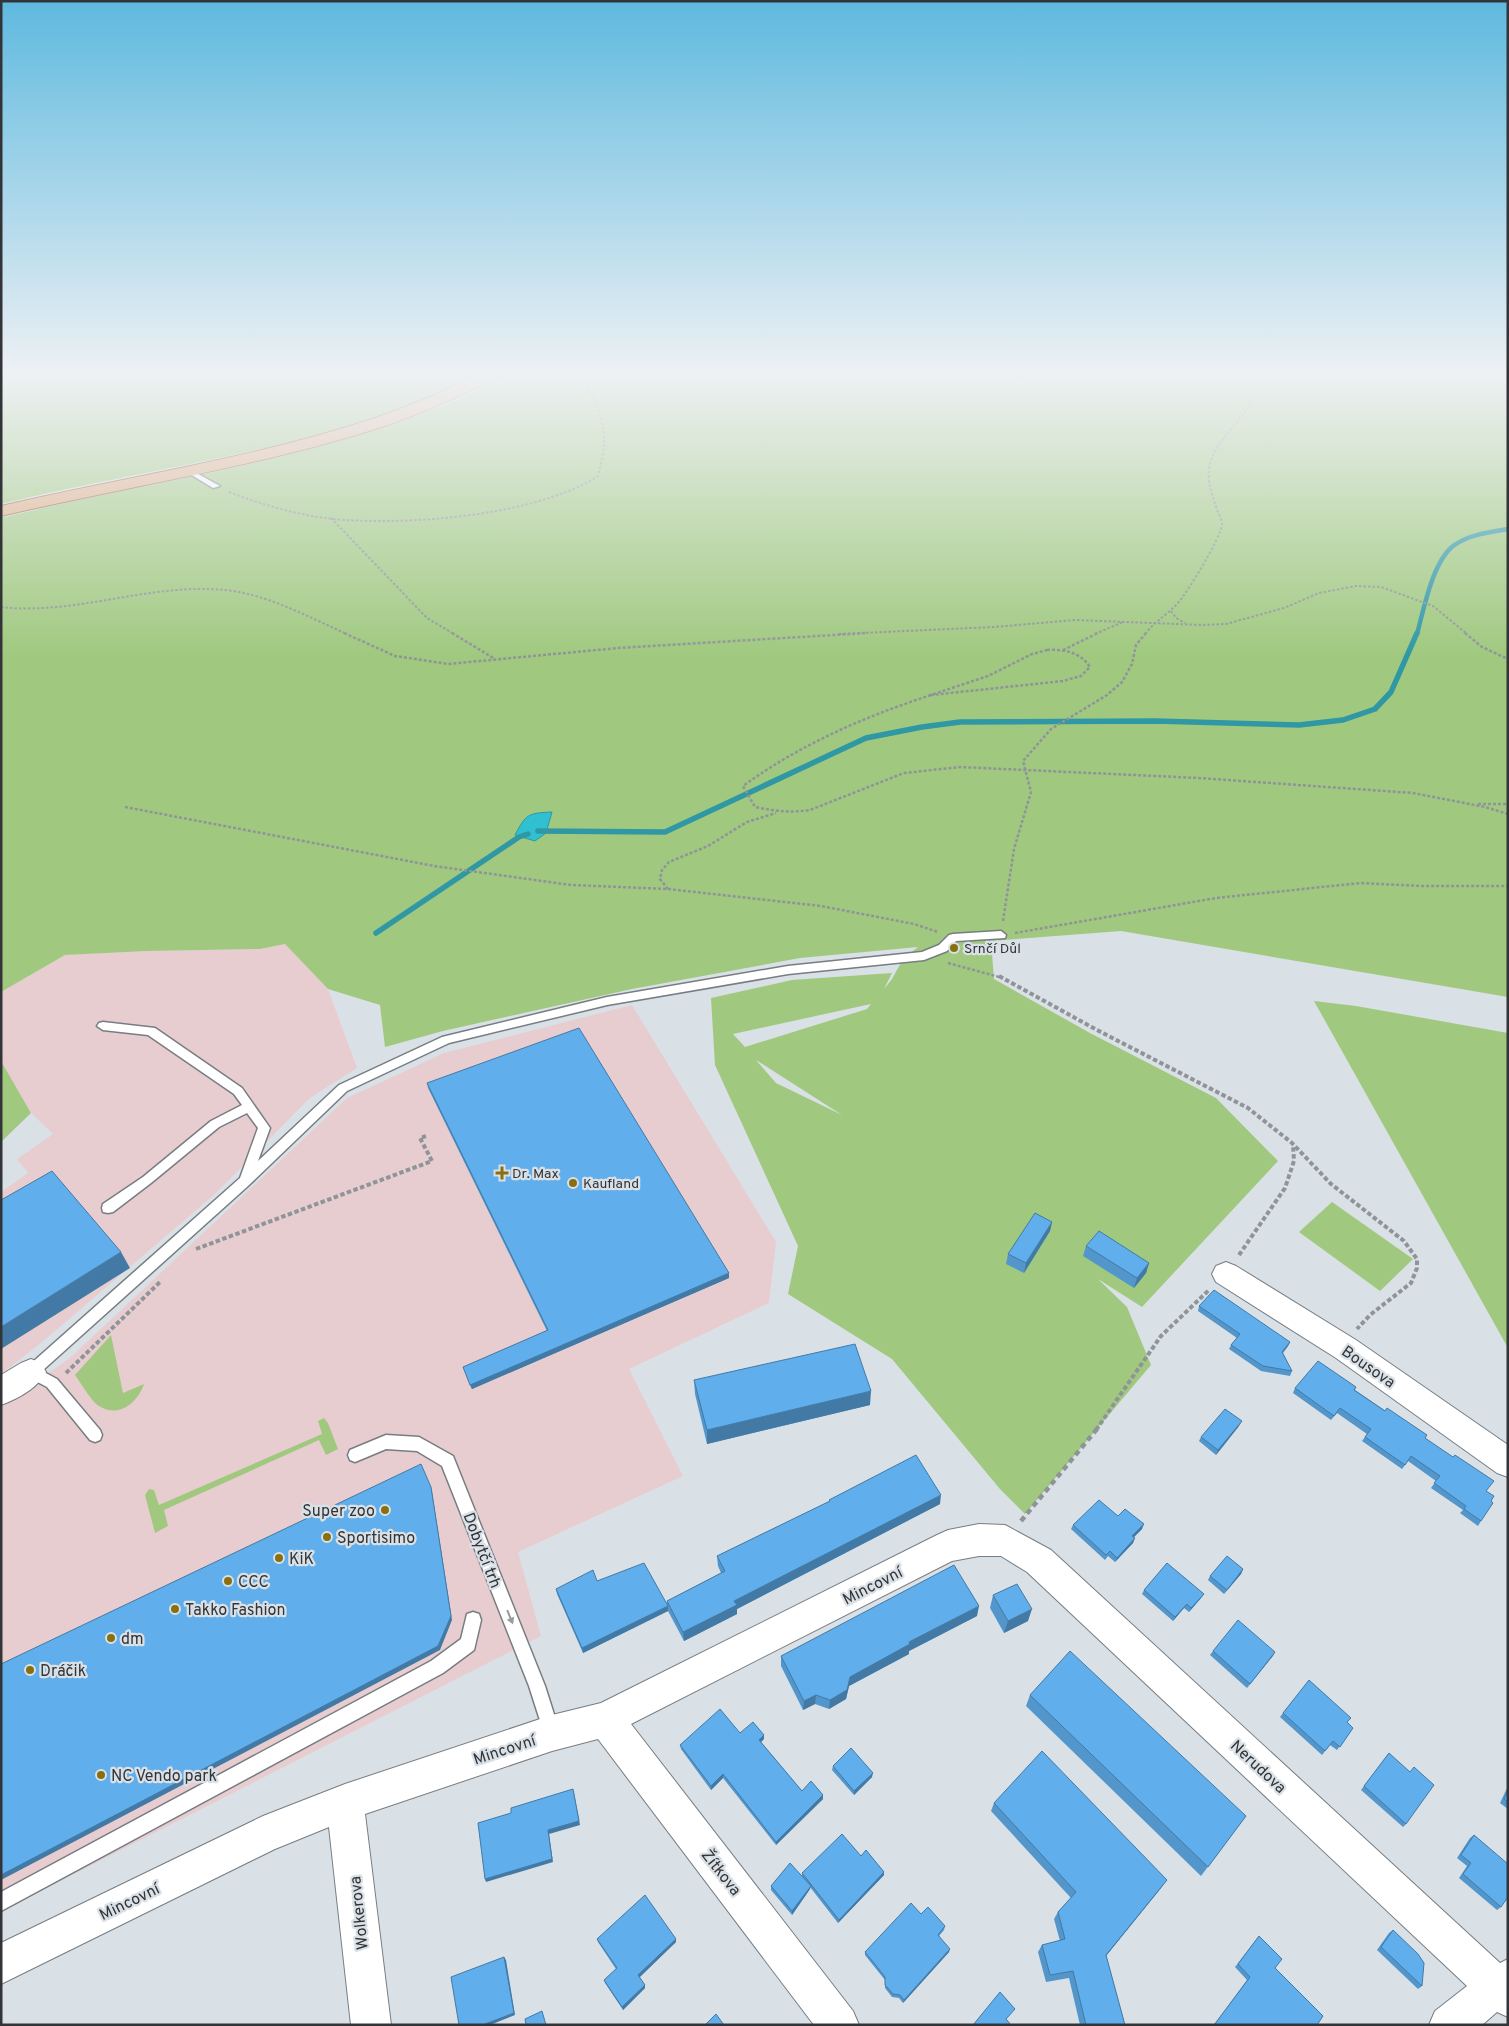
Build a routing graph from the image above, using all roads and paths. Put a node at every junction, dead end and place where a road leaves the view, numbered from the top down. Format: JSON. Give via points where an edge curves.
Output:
{"nodes":[{"id":1,"x":198,"y":468,"type":"edge"},
{"id":2,"x":600,"y":468,"type":"edge"},
{"id":3,"x":1210,"y":468,"type":"edge"},
{"id":4,"x":187,"y":470,"type":"junction"},
{"id":5,"x":216,"y":486,"type":"joint"},
{"id":6,"x":1,"y":511,"type":"edge"},
{"id":7,"x":331,"y":518,"type":"junction"},
{"id":8,"x":1,"y":607,"type":"edge"},
{"id":9,"x":1171,"y":612,"type":"junction"},
{"id":10,"x":1127,"y":621,"type":"junction"},
{"id":11,"x":1159,"y":622,"type":"junction"},
{"id":12,"x":1187,"y":624,"type":"junction"},
{"id":13,"x":1063,"y":650,"type":"junction"},
{"id":14,"x":1508,"y":659,"type":"edge"},
{"id":15,"x":495,"y":660,"type":"junction"},
{"id":16,"x":929,"y":695,"type":"junction"},
{"id":17,"x":1024,"y":770,"type":"junction"},
{"id":18,"x":1475,"y":804,"type":"junction"},
{"id":19,"x":1508,"y":804,"type":"edge"},
{"id":20,"x":125,"y":807,"type":"dead end"},
{"id":21,"x":776,"y":812,"type":"junction"},
{"id":22,"x":1508,"y":814,"type":"edge"},
{"id":23,"x":1508,"y":886,"type":"edge"},
{"id":24,"x":668,"y":889,"type":"junction"},
{"id":25,"x":1001,"y":935,"type":"junction"},
{"id":26,"x":952,"y":938,"type":"junction"},
{"id":27,"x":924,"y":956,"type":"junction"},
{"id":28,"x":103,"y":1026,"type":"dead end"},
{"id":29,"x":249,"y":1107,"type":"junction"},
{"id":30,"x":426,"y":1136,"type":"dead end"},
{"id":31,"x":1292,"y":1143,"type":"junction"},
{"id":32,"x":244,"y":1182,"type":"junction"},
{"id":33,"x":108,"y":1208,"type":"dead end"},
{"id":34,"x":194,"y":1250,"type":"dead end"},
{"id":35,"x":1226,"y":1274,"type":"junction"},
{"id":36,"x":167,"y":1276,"type":"dead end"},
{"id":37,"x":1346,"y":1349,"type":"junction"},
{"id":38,"x":41,"y":1377,"type":"junction"},
{"id":39,"x":1,"y":1392,"type":"edge"},
{"id":40,"x":95,"y":1436,"type":"dead end"},
{"id":41,"x":355,"y":1455,"type":"dead end"},
{"id":42,"x":1508,"y":1463,"type":"edge"},
{"id":43,"x":1005,"y":1541,"type":"junction"},
{"id":44,"x":473,"y":1620,"type":"dead end"},
{"id":45,"x":605,"y":1719,"type":"junction"},
{"id":46,"x":552,"y":1733,"type":"junction"},
{"id":47,"x":345,"y":1802,"type":"junction"},
{"id":48,"x":1,"y":1902,"type":"edge"},
{"id":49,"x":1,"y":1964,"type":"edge"},
{"id":50,"x":1504,"y":1988,"type":"edge"},
{"id":51,"x":370,"y":2025,"type":"edge"},
{"id":52,"x":839,"y":2025,"type":"edge"},
{"id":53,"x":1449,"y":2025,"type":"edge"}],
"edges":[{"from":1,"to":4,"type":"main road"},
{"from":2,"to":7,"type":"path","via":[[598,476],[584,486],[554,499],[411,521]]},
{"from":3,"to":9,"type":"path","via":[[1207,479],[1222,524],[1219,537]]},
{"from":4,"to":5,"type":"lane"},
{"from":4,"to":6,"type":"main road"},
{"from":5,"to":7,"type":"path","via":[[252,502]]},
{"from":7,"to":15,"type":"path","via":[[427,618]]},
{"from":8,"to":15,"type":"path","via":[[18,609],[94,603],[186,589],[233,590],[278,603],[395,656],[448,664]]},
{"from":9,"to":11,"type":"path"},
{"from":9,"to":12,"type":"path"},
{"from":10,"to":11,"type":"path"},
{"from":10,"to":13,"type":"path"},
{"from":10,"to":15,"type":"path","via":[[1075,620],[776,638]]},
{"from":11,"to":12,"type":"path"},
{"from":11,"to":17,"type":"path","via":[[1136,645],[1132,664],[1122,682],[1051,729],[1023,761]]},
{"from":12,"to":14,"type":"path","via":[[1226,624],[1284,608],[1319,593],[1356,586],[1381,586],[1433,606],[1482,647]]},
{"from":13,"to":16,"type":"path","via":[[1035,653],[990,675]]},
{"from":13,"to":16,"type":"path","via":[[1083,658],[1090,667],[1089,671],[1063,681]]},
{"from":16,"to":21,"type":"path","via":[[853,722],[796,749],[743,786],[755,807]]},
{"from":17,"to":18,"type":"path","via":[[1328,786],[1413,793]]},
{"from":17,"to":21,"type":"path","via":[[960,767],[904,774],[810,810]]},
{"from":17,"to":25,"type":"path","via":[[1031,792],[1014,849]]},
{"from":18,"to":19,"type":"path"},
{"from":18,"to":22,"type":"path"},
{"from":20,"to":24,"type":"path","via":[[434,866],[571,885]]},
{"from":21,"to":24,"type":"path","via":[[746,822],[708,846],[670,862],[662,870],[660,878]]},
{"from":23,"to":25,"type":"path","via":[[1361,883],[1216,898]]},
{"from":24,"to":26,"type":"path","via":[[821,906],[914,924]]},
{"from":25,"to":26,"type":"lane"},
{"from":26,"to":27,"type":"lane","via":[[943,948]]},
{"from":27,"to":31,"type":"path","via":[[1002,977],[1248,1108]]},
{"from":27,"to":32,"type":"lane","via":[[788,970],[607,1000],[446,1040],[343,1088]]},
{"from":28,"to":29,"type":"lane","via":[[151,1031],[238,1091]]},
{"from":29,"to":32,"type":"lane","via":[[264,1128]]},
{"from":29,"to":33,"type":"lane","via":[[215,1124]]},
{"from":30,"to":34,"type":"path","via":[[420,1138],[432,1160]]},
{"from":31,"to":35,"type":"path","via":[[1294,1161],[1285,1188]]},
{"from":31,"to":37,"type":"path","via":[[1330,1184],[1404,1241],[1417,1259],[1411,1283],[1370,1315]]},
{"from":32,"to":38,"type":"lane"},
{"from":35,"to":37,"type":"street","name":"Bousova"},
{"from":35,"to":43,"type":"path","via":[[1161,1336],[1096,1430]]},
{"from":36,"to":38,"type":"path","via":[[69,1371]]},
{"from":37,"to":42,"type":"street","name":"Bousova"},
{"from":38,"to":39,"type":"street"},
{"from":38,"to":40,"type":"lane"},
{"from":41,"to":46,"type":"lane","name":"Dobytčí trh","one_way":true,"via":[[386,1442],[419,1444],[448,1462]]},
{"from":43,"to":45,"type":"street","name":"Mincovní","via":[[979,1540],[948,1546]]},
{"from":43,"to":50,"type":"street","name":"Nerudova","via":[[1039,1561]]},
{"from":44,"to":48,"type":"lane","via":[[468,1644],[437,1667]]},
{"from":45,"to":46,"type":"street","name":"Mincovní"},
{"from":45,"to":52,"type":"street","name":"Žítkova"},
{"from":46,"to":47,"type":"street","name":"Mincovní"},
{"from":47,"to":49,"type":"street","name":"Mincovní","via":[[263,1835]]},
{"from":47,"to":51,"type":"street","name":"Wolkerova"},
{"from":50,"to":53,"type":"street"}]}
